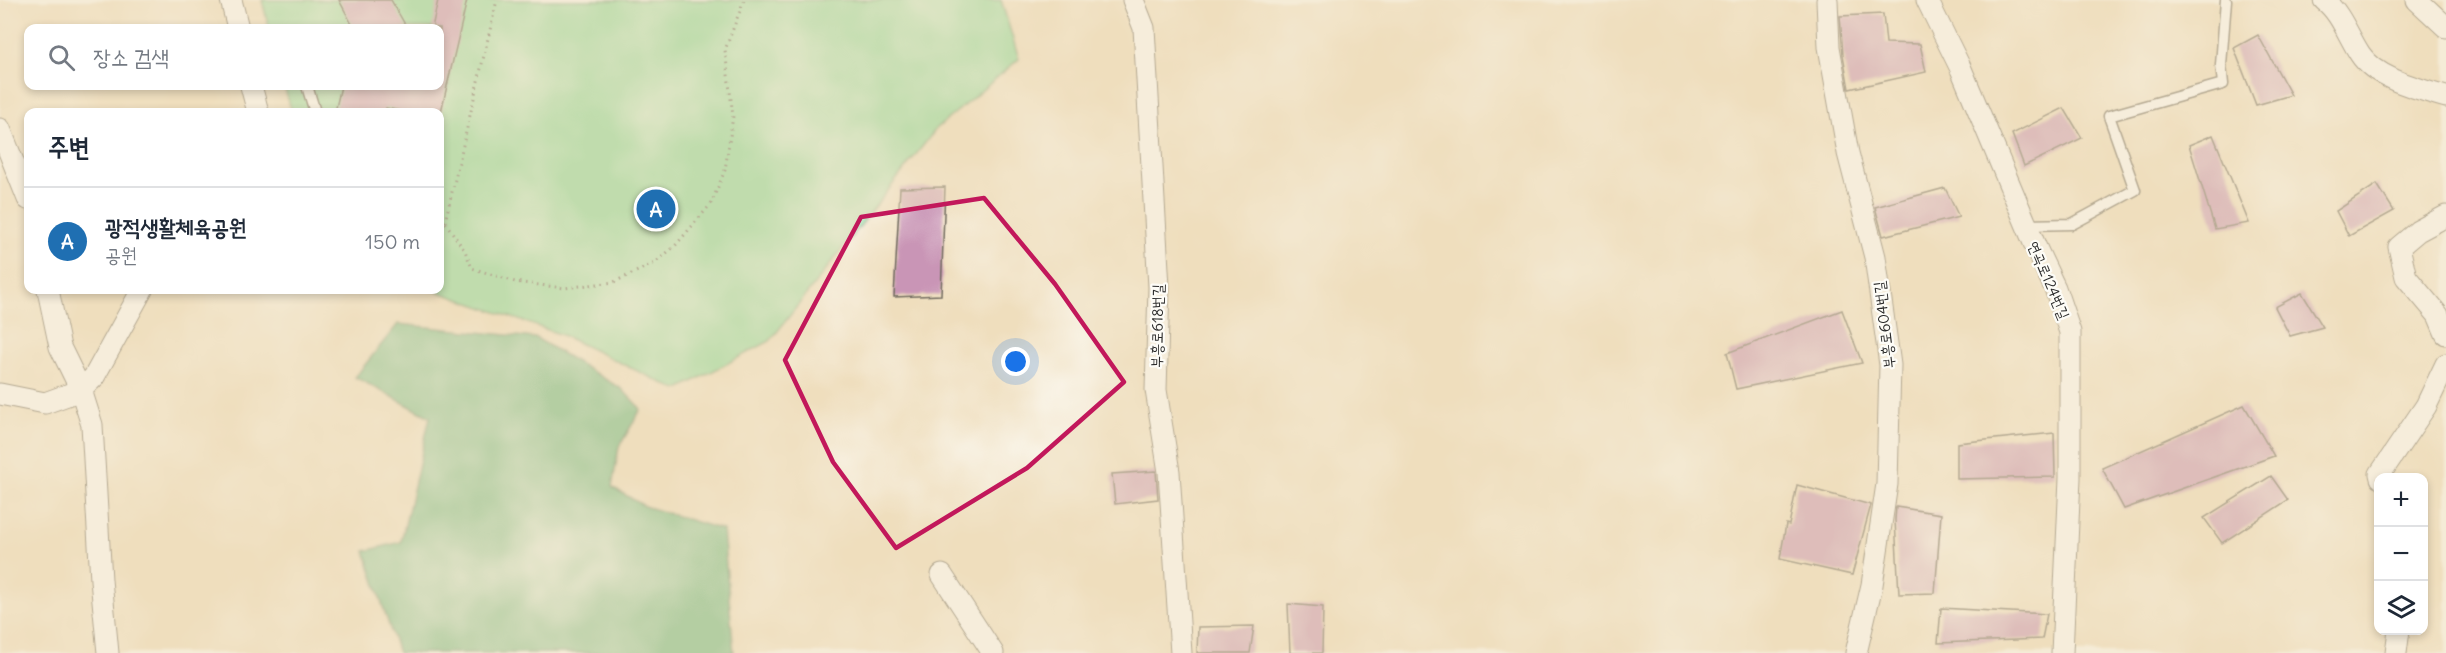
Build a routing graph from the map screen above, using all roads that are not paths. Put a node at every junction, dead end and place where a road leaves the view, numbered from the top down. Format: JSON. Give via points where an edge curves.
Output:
{"nodes":[{"id":1,"x":231,"y":0,"type":"edge"},
{"id":2,"x":1133,"y":0,"type":"edge"},
{"id":3,"x":1827,"y":0,"type":"edge"},
{"id":4,"x":1927,"y":0,"type":"edge"},
{"id":5,"x":2226,"y":0,"type":"edge"},
{"id":6,"x":2324,"y":0,"type":"edge"},
{"id":7,"x":2417,"y":0,"type":"edge"},
{"id":8,"x":237,"y":24,"type":"edge"},
{"id":9,"x":2446,"y":27,"type":"edge"},
{"id":10,"x":252,"y":90,"type":"edge"},
{"id":11,"x":308,"y":90,"type":"edge"},
{"id":12,"x":2446,"y":97,"type":"edge"},
{"id":13,"x":257,"y":108,"type":"edge"},
{"id":14,"x":314,"y":108,"type":"edge"},
{"id":15,"x":0,"y":129,"type":"edge"},
{"id":16,"x":24,"y":189,"type":"edge"},
{"id":17,"x":2446,"y":216,"type":"edge"},
{"id":18,"x":2026,"y":225,"type":"junction"},
{"id":19,"x":49,"y":294,"type":"edge"},
{"id":20,"x":140,"y":294,"type":"edge"},
{"id":21,"x":2446,"y":334,"type":"edge"},
{"id":22,"x":2446,"y":364,"type":"edge"},
{"id":23,"x":81,"y":390,"type":"junction"},
{"id":24,"x":0,"y":394,"type":"edge"},
{"id":25,"x":2381,"y":473,"type":"edge"},
{"id":26,"x":942,"y":575,"type":"dead end"},
{"id":27,"x":2399,"y":635,"type":"edge"},
{"id":28,"x":108,"y":653,"type":"edge"},
{"id":29,"x":993,"y":653,"type":"edge"},
{"id":30,"x":1181,"y":653,"type":"edge"},
{"id":31,"x":1856,"y":653,"type":"edge"},
{"id":32,"x":2062,"y":653,"type":"edge"},
{"id":33,"x":2397,"y":653,"type":"edge"}],
"edges":[{"from":1,"to":8,"type":"street"},
{"from":2,"to":30,"type":"street","name":"부흥로618번길","via":[[1144,28],[1159,287],[1156,390],[1169,472]]},
{"from":3,"to":31,"type":"street","name":"부흥로604번길","via":[[1829,47],[1848,153],[1875,257],[1890,365],[1887,484],[1872,585]]},
{"from":4,"to":18,"type":"street","name":"연곡로124번길","via":[[1961,69]]},
{"from":5,"to":18,"type":"lane","via":[[2223,84],[2109,116],[2135,190],[2072,224]]},
{"from":6,"to":12,"type":"street","via":[[2361,57],[2394,81]]},
{"from":7,"to":9,"type":"street"},
{"from":10,"to":13,"type":"street"},
{"from":11,"to":14,"type":"lane"},
{"from":15,"to":16,"type":"street"},
{"from":17,"to":21,"type":"street","via":[[2399,247],[2406,276],[2438,315]]},
{"from":18,"to":32,"type":"street","name":"연곡로124번길","via":[[2070,332],[2070,478]]},
{"from":19,"to":23,"type":"street","via":[[60,347]]},
{"from":20,"to":23,"type":"street","via":[[94,377]]},
{"from":22,"to":25,"type":"street","via":[[2426,406]]},
{"from":23,"to":24,"type":"street","via":[[45,403]]},
{"from":23,"to":28,"type":"street","via":[[92,425]]},
{"from":26,"to":29,"type":"street"},
{"from":27,"to":33,"type":"street"}]}
